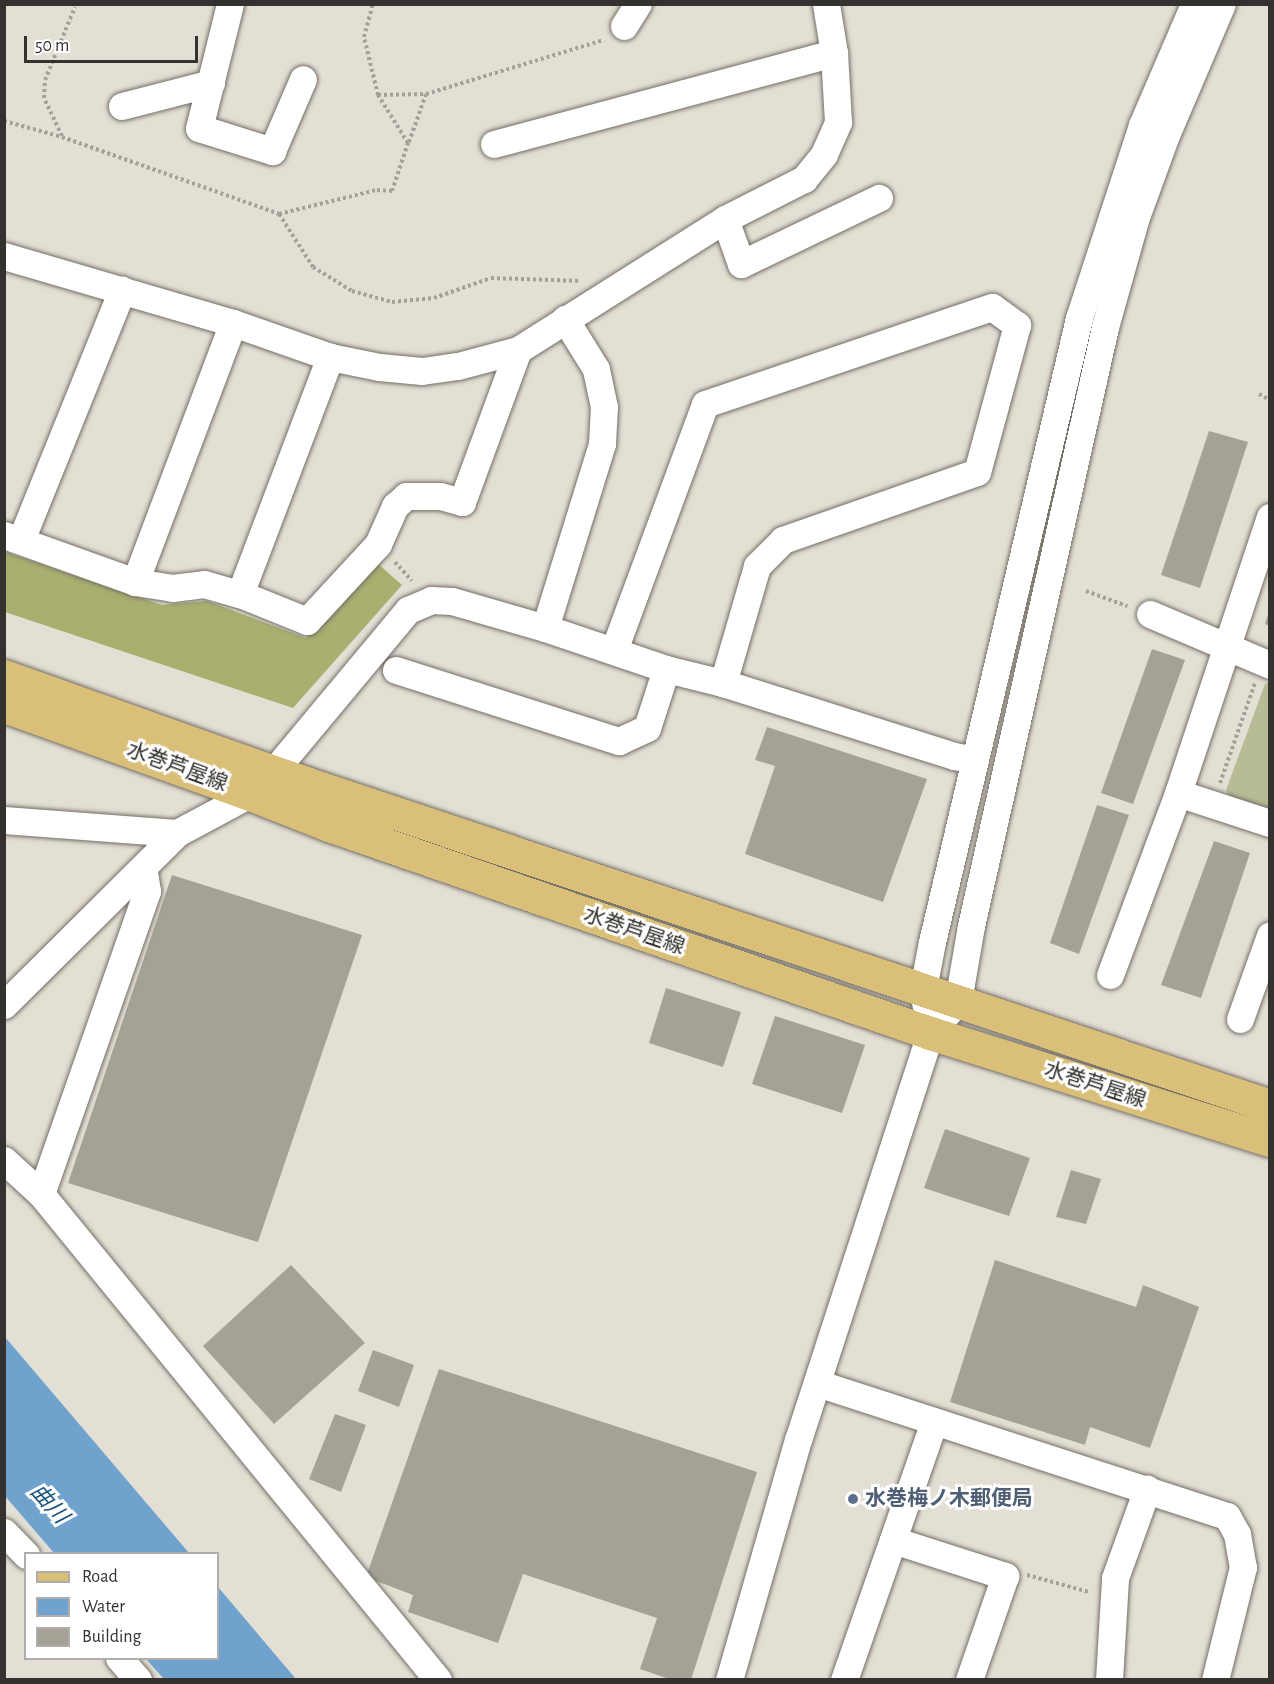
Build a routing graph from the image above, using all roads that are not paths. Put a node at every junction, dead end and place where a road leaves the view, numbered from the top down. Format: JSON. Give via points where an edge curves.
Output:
{"nodes":[{"id":1,"x":230,"y":4,"type":"edge"},
{"id":2,"x":826,"y":4,"type":"edge"},
{"id":3,"x":1194,"y":4,"type":"edge"},
{"id":4,"x":1222,"y":4,"type":"edge"},
{"id":5,"x":834,"y":53,"type":"junction"},
{"id":6,"x":303,"y":78,"type":"dead end"},
{"id":7,"x":211,"y":83,"type":"junction"},
{"id":8,"x":122,"y":106,"type":"dead end"},
{"id":9,"x":494,"y":144,"type":"dead end"},
{"id":10,"x":879,"y":198,"type":"dead end"},
{"id":11,"x":725,"y":219,"type":"junction"},
{"id":12,"x":5,"y":258,"type":"edge"},
{"id":13,"x":122,"y":290,"type":"junction"},
{"id":14,"x":565,"y":319,"type":"junction"},
{"id":15,"x":233,"y":323,"type":"junction"},
{"id":16,"x":518,"y":350,"type":"junction"},
{"id":17,"x":330,"y":357,"type":"junction"},
{"id":18,"x":1269,"y":517,"type":"edge"},
{"id":19,"x":13,"y":537,"type":"edge"},
{"id":20,"x":135,"y":582,"type":"junction"},
{"id":21,"x":240,"y":594,"type":"junction"},
{"id":22,"x":1150,"y":614,"type":"road end"},
{"id":23,"x":545,"y":628,"type":"junction"},
{"id":24,"x":1226,"y":647,"type":"junction"},
{"id":25,"x":614,"y":650,"type":"junction"},
{"id":26,"x":1266,"y":663,"type":"edge"},
{"id":27,"x":666,"y":669,"type":"junction"},
{"id":28,"x":396,"y":670,"type":"dead end"},
{"id":29,"x":4,"y":676,"type":"edge"},
{"id":30,"x":723,"y":682,"type":"junction"},
{"id":31,"x":4,"y":706,"type":"edge"},
{"id":32,"x":974,"y":759,"type":"junction"},
{"id":33,"x":261,"y":783,"type":"junction"},
{"id":34,"x":1178,"y":793,"type":"junction"},
{"id":35,"x":4,"y":820,"type":"edge"},
{"id":36,"x":1269,"y":823,"type":"edge"},
{"id":37,"x":177,"y":833,"type":"junction"},
{"id":38,"x":143,"y":867,"type":"junction"},
{"id":39,"x":1269,"y":935,"type":"edge"},
{"id":40,"x":1110,"y":975,"type":"dead end"},
{"id":41,"x":923,"y":989,"type":"junction"},
{"id":42,"x":958,"y":1001,"type":"junction"},
{"id":43,"x":4,"y":1005,"type":"edge"},
{"id":44,"x":1240,"y":1018,"type":"dead end"},
{"id":45,"x":930,"y":1033,"type":"junction"},
{"id":46,"x":1269,"y":1106,"type":"edge"},
{"id":47,"x":1269,"y":1140,"type":"edge"},
{"id":48,"x":4,"y":1160,"type":"edge"},
{"id":49,"x":41,"y":1194,"type":"junction"},
{"id":50,"x":817,"y":1383,"type":"junction"},
{"id":51,"x":934,"y":1420,"type":"junction"},
{"id":52,"x":1147,"y":1489,"type":"junction"},
{"id":53,"x":4,"y":1532,"type":"edge"},
{"id":54,"x":893,"y":1540,"type":"junction"},
{"id":55,"x":24,"y":1553,"type":"edge"},
{"id":56,"x":120,"y":1660,"type":"edge"},
{"id":57,"x":138,"y":1680,"type":"edge"},
{"id":58,"x":438,"y":1680,"type":"edge"},
{"id":59,"x":729,"y":1680,"type":"edge"},
{"id":60,"x":844,"y":1680,"type":"edge"},
{"id":61,"x":969,"y":1680,"type":"edge"},
{"id":62,"x":1109,"y":1680,"type":"edge"},
{"id":63,"x":1215,"y":1680,"type":"edge"}],
"edges":[{"from":1,"to":7,"type":"street"},
{"from":2,"to":5,"type":"street"},
{"from":3,"to":32,"type":"street","via":[[1142,125],[1079,318]]},
{"from":4,"to":42,"type":"street","via":[[1166,135],[1135,220],[1105,327],[971,926]]},
{"from":5,"to":9,"type":"street"},
{"from":5,"to":11,"type":"street","via":[[838,122],[824,154],[804,179]]},
{"from":6,"to":7,"type":"street","via":[[272,151],[199,128]]},
{"from":7,"to":8,"type":"street"},
{"from":10,"to":11,"type":"street","via":[[741,264]]},
{"from":11,"to":14,"type":"street"},
{"from":12,"to":13,"type":"street"},
{"from":13,"to":15,"type":"street"},
{"from":13,"to":19,"type":"street"},
{"from":14,"to":16,"type":"street"},
{"from":14,"to":23,"type":"street","via":[[596,369],[604,407],[602,444]]},
{"from":15,"to":17,"type":"street"},
{"from":15,"to":20,"type":"street"},
{"from":16,"to":17,"type":"street","via":[[458,366],[422,370],[379,367]]},
{"from":16,"to":21,"type":"street","via":[[462,502],[440,496],[405,496],[395,506],[378,544],[307,621]]},
{"from":17,"to":21,"type":"street"},
{"from":18,"to":24,"type":"street"},
{"from":19,"to":20,"type":"street"},
{"from":20,"to":21,"type":"street","via":[[172,588],[204,584]]},
{"from":22,"to":24,"type":"street"},
{"from":23,"to":25,"type":"street"},
{"from":23,"to":33,"type":"street","via":[[452,601],[431,600],[408,609]]},
{"from":24,"to":26,"type":"street"},
{"from":24,"to":34,"type":"street"},
{"from":25,"to":27,"type":"street"},
{"from":25,"to":30,"type":"street","via":[[705,404],[992,307],[1017,326],[977,471],[783,540],[758,566]]},
{"from":27,"to":28,"type":"street","via":[[647,728],[619,741]]},
{"from":27,"to":30,"type":"street"},
{"from":29,"to":33,"type":"main road","name":"水巻芦屋線"},
{"from":30,"to":32,"type":"street"},
{"from":31,"to":33,"type":"main road","name":"水巻芦屋線"},
{"from":32,"to":41,"type":"street"},
{"from":33,"to":37,"type":"street"},
{"from":33,"to":41,"type":"main road","name":"水巻芦屋線"},
{"from":33,"to":45,"type":"main road","name":"水巻芦屋線","via":[[373,841]]},
{"from":34,"to":36,"type":"street"},
{"from":34,"to":40,"type":"street"},
{"from":35,"to":37,"type":"street"},
{"from":37,"to":38,"type":"street"},
{"from":38,"to":43,"type":"street"},
{"from":38,"to":49,"type":"street","via":[[147,891]]},
{"from":39,"to":44,"type":"street"},
{"from":41,"to":42,"type":"main road","name":"水巻芦屋線"},
{"from":41,"to":45,"type":"street"},
{"from":42,"to":45,"type":"street"},
{"from":42,"to":46,"type":"main road","name":"水巻芦屋線"},
{"from":45,"to":47,"type":"main road","name":"水巻芦屋線"},
{"from":45,"to":50,"type":"street"},
{"from":48,"to":49,"type":"street"},
{"from":49,"to":58,"type":"street"},
{"from":50,"to":51,"type":"street"},
{"from":50,"to":59,"type":"street"},
{"from":51,"to":52,"type":"street"},
{"from":51,"to":54,"type":"street"},
{"from":52,"to":62,"type":"street","via":[[1115,1578]]},
{"from":52,"to":63,"type":"street","via":[[1227,1516],[1237,1534],[1243,1567]]},
{"from":53,"to":55,"type":"street"},
{"from":54,"to":60,"type":"street"},
{"from":54,"to":61,"type":"street","via":[[1005,1576]]},
{"from":56,"to":57,"type":"street"}]}
